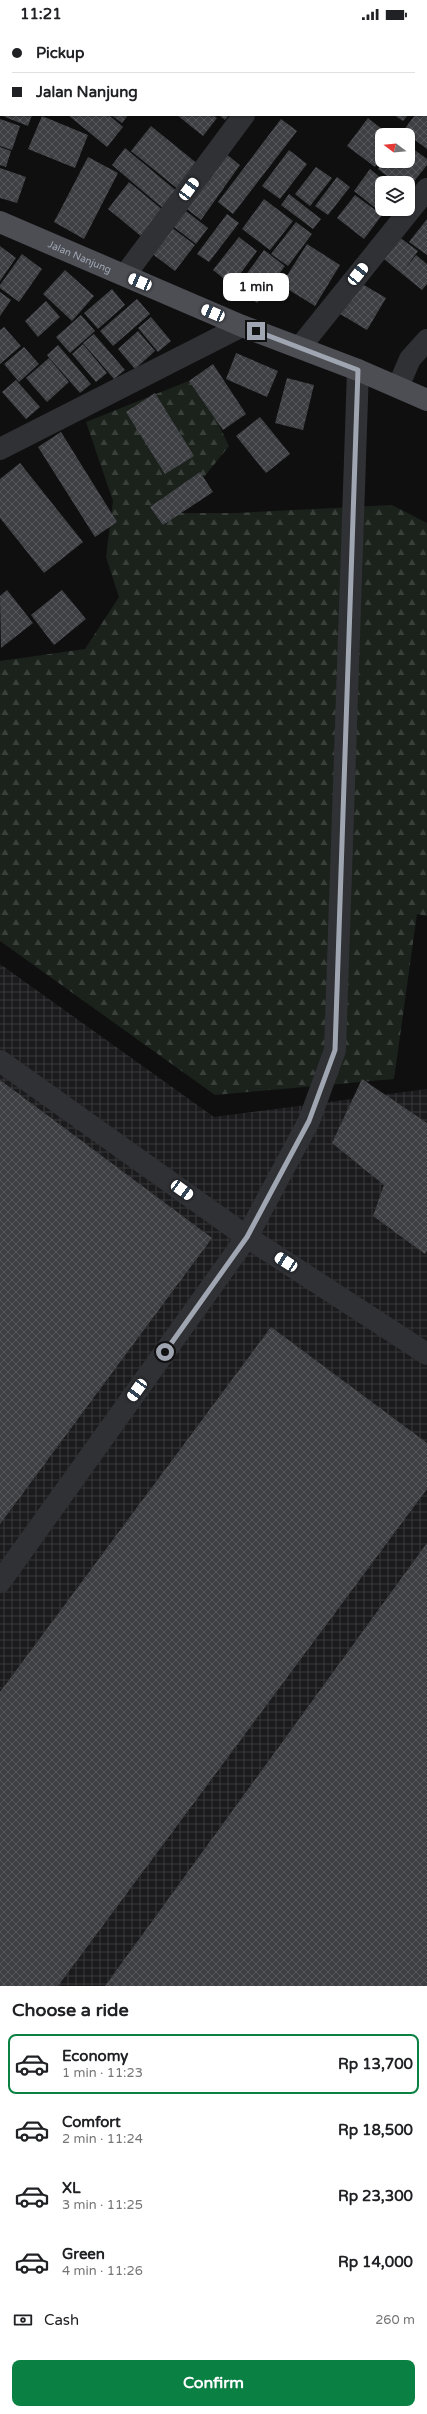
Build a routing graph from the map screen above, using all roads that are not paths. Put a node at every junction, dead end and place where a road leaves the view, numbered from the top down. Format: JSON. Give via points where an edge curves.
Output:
{"nodes":[{"id":1,"x":243,"y":116,"type":"edge"},
{"id":2,"x":427,"y":189,"type":"edge"},
{"id":3,"x":0,"y":222,"type":"edge"},
{"id":4,"x":125,"y":275,"type":"junction"},
{"id":5,"x":242,"y":326,"type":"junction"},
{"id":6,"x":427,"y":340,"type":"edge"},
{"id":7,"x":300,"y":347,"type":"junction"},
{"id":8,"x":358,"y":370,"type":"junction"},
{"id":9,"x":398,"y":387,"type":"junction"},
{"id":10,"x":427,"y":400,"type":"edge"},
{"id":11,"x":0,"y":449,"type":"edge"},
{"id":12,"x":0,"y":1061,"type":"edge"},
{"id":13,"x":247,"y":1237,"type":"junction"},
{"id":14,"x":427,"y":1354,"type":"edge"},
{"id":15,"x":0,"y":1582,"type":"edge"}],
"edges":[{"from":1,"to":4,"type":"street"},
{"from":2,"to":7,"type":"street"},
{"from":3,"to":4,"type":"main road","name":"Jalan Nanjung"},
{"from":4,"to":5,"type":"main road","name":"Jalan Nanjung"},
{"from":5,"to":7,"type":"main road","name":"Jalan Nanjung"},
{"from":5,"to":11,"type":"street"},
{"from":6,"to":9,"type":"street","via":[[410,359]]},
{"from":7,"to":8,"type":"main road","name":"Jalan Nanjung"},
{"from":8,"to":9,"type":"main road","name":"Jalan Nanjung"},
{"from":8,"to":13,"type":"street","via":[[335,1050],[309,1121]]},
{"from":9,"to":10,"type":"main road","name":"Jalan Nanjung"},
{"from":12,"to":13,"type":"street"},
{"from":13,"to":14,"type":"street"},
{"from":13,"to":15,"type":"street"}]}
